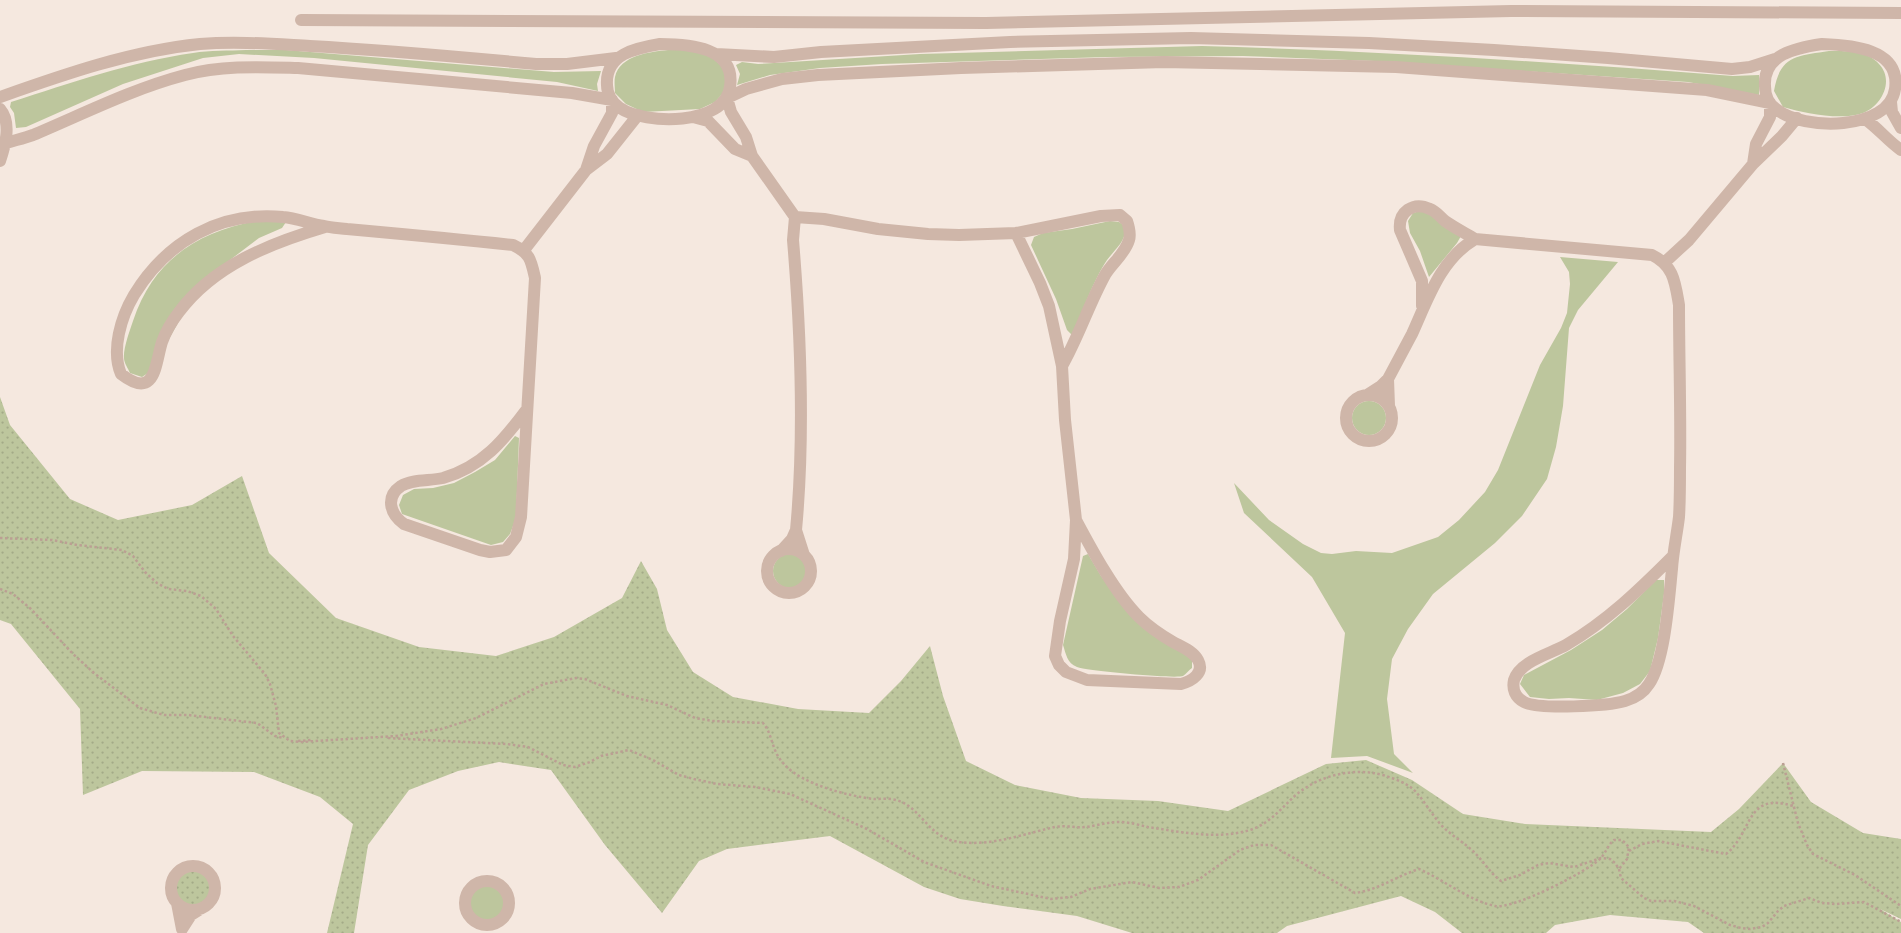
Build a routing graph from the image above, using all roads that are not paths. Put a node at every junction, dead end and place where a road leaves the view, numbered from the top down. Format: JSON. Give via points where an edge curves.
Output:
{"nodes":[{"id":1,"x":1901,"y":13,"type":"edge"},
{"id":2,"x":300,"y":20,"type":"dead end"},
{"id":3,"x":716,"y":54,"type":"junction"},
{"id":4,"x":1880,"y":55,"type":"junction"},
{"id":5,"x":616,"y":58,"type":"junction"},
{"id":6,"x":1775,"y":59,"type":"junction"},
{"id":7,"x":1901,"y":60,"type":"edge"},
{"id":8,"x":0,"y":97,"type":"edge"},
{"id":9,"x":1895,"y":97,"type":"edge"},
{"id":10,"x":726,"y":98,"type":"junction"},
{"id":11,"x":612,"y":100,"type":"junction"},
{"id":12,"x":1770,"y":102,"type":"junction"},
{"id":13,"x":0,"y":109,"type":"edge"},
{"id":14,"x":638,"y":114,"type":"junction"},
{"id":15,"x":693,"y":116,"type":"junction"},
{"id":16,"x":1797,"y":118,"type":"junction"},
{"id":17,"x":1865,"y":119,"type":"junction"},
{"id":18,"x":1901,"y":128,"type":"edge"},
{"id":19,"x":3,"y":145,"type":"edge"},
{"id":20,"x":1901,"y":150,"type":"edge"},
{"id":21,"x":752,"y":156,"type":"junction"},
{"id":22,"x":0,"y":161,"type":"edge"},
{"id":23,"x":1753,"y":164,"type":"junction"},
{"id":24,"x":586,"y":170,"type":"junction"},
{"id":25,"x":795,"y":217,"type":"junction"},
{"id":26,"x":325,"y":227,"type":"junction"},
{"id":27,"x":1016,"y":233,"type":"junction"},
{"id":28,"x":1475,"y":239,"type":"junction"},
{"id":29,"x":524,"y":250,"type":"junction"},
{"id":30,"x":1665,"y":262,"type":"junction"},
{"id":31,"x":1422,"y":306,"type":"junction"},
{"id":32,"x":1062,"y":366,"type":"junction"},
{"id":33,"x":1388,"y":379,"type":"junction"},
{"id":34,"x":1367,"y":395,"type":"junction"},
{"id":35,"x":1389,"y":406,"type":"junction"},
{"id":36,"x":527,"y":409,"type":"junction"},
{"id":37,"x":1076,"y":520,"type":"junction"},
{"id":38,"x":796,"y":530,"type":"junction"},
{"id":39,"x":781,"y":550,"type":"junction"},
{"id":40,"x":804,"y":555,"type":"junction"},
{"id":41,"x":1673,"y":556,"type":"junction"},
{"id":42,"x":176,"y":903,"type":"junction"},
{"id":43,"x":199,"y":910,"type":"junction"},
{"id":44,"x":501,"y":920,"type":"junction"},
{"id":45,"x":482,"y":928,"type":"edge"},
{"id":46,"x":182,"y":931,"type":"edge"},
{"id":47,"x":495,"y":933,"type":"edge"}],
"edges":[{"from":1,"to":2,"type":"street","via":[[1512,11],[986,23]]},
{"from":3,"to":5,"type":"street","via":[[681,44],[660,44],[642,47]]},
{"from":3,"to":6,"type":"street","via":[[774,57],[1010,42],[1191,38],[1484,50],[1732,69]]},
{"from":3,"to":10,"type":"street","via":[[729,69],[732,80]]},
{"from":4,"to":6,"type":"street","via":[[1844,45],[1822,44],[1795,49]]},
{"from":4,"to":7,"type":"street"},
{"from":4,"to":9,"type":"street","via":[[1894,72]]},
{"from":5,"to":8,"type":"street","via":[[536,64],[332,47],[236,42],[201,44],[97,64]]},
{"from":5,"to":11,"type":"street","via":[[606,77]]},
{"from":6,"to":12,"type":"street","via":[[1764,78],[1765,93]]},
{"from":9,"to":17,"type":"street","via":[[1885,109]]},
{"from":9,"to":18,"type":"street","via":[[1892,112]]},
{"from":10,"to":12,"type":"street","via":[[782,79],[818,75],[1173,62],[1406,68],[1707,90]]},
{"from":10,"to":15,"type":"street","via":[[713,110]]},
{"from":10,"to":21,"type":"street"},
{"from":11,"to":14,"type":"street","via":[[626,111]]},
{"from":11,"to":19,"type":"street","via":[[572,93],[298,68],[222,68],[186,74],[160,83]]},
{"from":11,"to":24,"type":"street","via":[[612,113],[594,146]]},
{"from":12,"to":16,"type":"street","via":[[1776,110]]},
{"from":12,"to":23,"type":"street","via":[[1770,117],[1756,144]]},
{"from":13,"to":19,"type":"street","via":[[7,128]]},
{"from":14,"to":15,"type":"street","via":[[678,119]]},
{"from":14,"to":24,"type":"street","via":[[607,154]]},
{"from":15,"to":21,"type":"street","via":[[708,121],[736,149]]},
{"from":16,"to":17,"type":"street","via":[[1818,123]]},
{"from":16,"to":23,"type":"street"},
{"from":17,"to":20,"type":"street"},
{"from":19,"to":22,"type":"street"},
{"from":21,"to":25,"type":"street"},
{"from":23,"to":30,"type":"street","via":[[1689,240]]},
{"from":24,"to":29,"type":"street"},
{"from":25,"to":27,"type":"street","via":[[928,234]]},
{"from":25,"to":38,"type":"street","via":[[793,240],[801,377],[800,494]]},
{"from":26,"to":26,"type":"street","via":[[285,217],[258,216],[236,218],[188,239],[158,263],[130,302],[118,340],[116,358],[121,374],[136,383],[152,378],[162,340],[170,324],[192,296],[212,278],[268,247]]},
{"from":26,"to":29,"type":"street","via":[[513,245]]},
{"from":27,"to":32,"type":"street","via":[[1049,306]]},
{"from":27,"to":32,"type":"street","via":[[1102,216],[1120,215],[1127,221],[1129,240],[1125,249],[1106,272]]},
{"from":28,"to":30,"type":"street","via":[[1628,252],[1652,255]]},
{"from":28,"to":31,"type":"street","via":[[1451,258]]},
{"from":28,"to":31,"type":"street","via":[[1425,207],[1415,207],[1402,215],[1400,230],[1422,281]]},
{"from":29,"to":36,"type":"street","via":[[532,261],[534,278]]},
{"from":30,"to":41,"type":"street","via":[[1679,305],[1680,480]]},
{"from":31,"to":33,"type":"street"},
{"from":32,"to":37,"type":"street"},
{"from":33,"to":34,"type":"street"},
{"from":33,"to":35,"type":"street"},
{"from":34,"to":35,"type":"street","via":[[1379,397]]},
{"from":34,"to":35,"type":"street","via":[[1353,401],[1346,415],[1350,430],[1362,440],[1378,439],[1385,434],[1392,421]]},
{"from":36,"to":36,"type":"street","via":[[499,445],[474,466],[441,478],[402,486],[391,502],[395,518],[480,550],[506,550],[516,537],[521,517]]},
{"from":37,"to":37,"type":"street","via":[[1074,559],[1056,643],[1055,656],[1059,664],[1066,672],[1087,680],[1191,682],[1199,670],[1194,654],[1139,617],[1123,598]]},
{"from":38,"to":39,"type":"street"},
{"from":38,"to":40,"type":"street"},
{"from":39,"to":40,"type":"street","via":[[793,549]]},
{"from":39,"to":40,"type":"street","via":[[770,560],[767,575],[770,583],[781,592],[796,593],[808,583],[811,568]]},
{"from":41,"to":41,"type":"street","via":[[1600,624],[1520,669],[1513,683],[1513,691],[1519,698],[1538,706],[1603,705],[1627,700],[1644,690],[1656,671],[1660,653]]},
{"from":42,"to":43,"type":"street","via":[[187,910]]},
{"from":42,"to":43,"type":"street","via":[[171,889],[175,875],[188,866],[196,866],[209,872],[215,886],[211,901]]},
{"from":42,"to":46,"type":"street"},
{"from":43,"to":46,"type":"street"},
{"from":44,"to":45,"type":"street"},
{"from":44,"to":45,"type":"street","via":[[509,907],[507,892],[495,882],[480,882],[468,891],[466,898],[467,913]]},
{"from":44,"to":47,"type":"street"}]}
